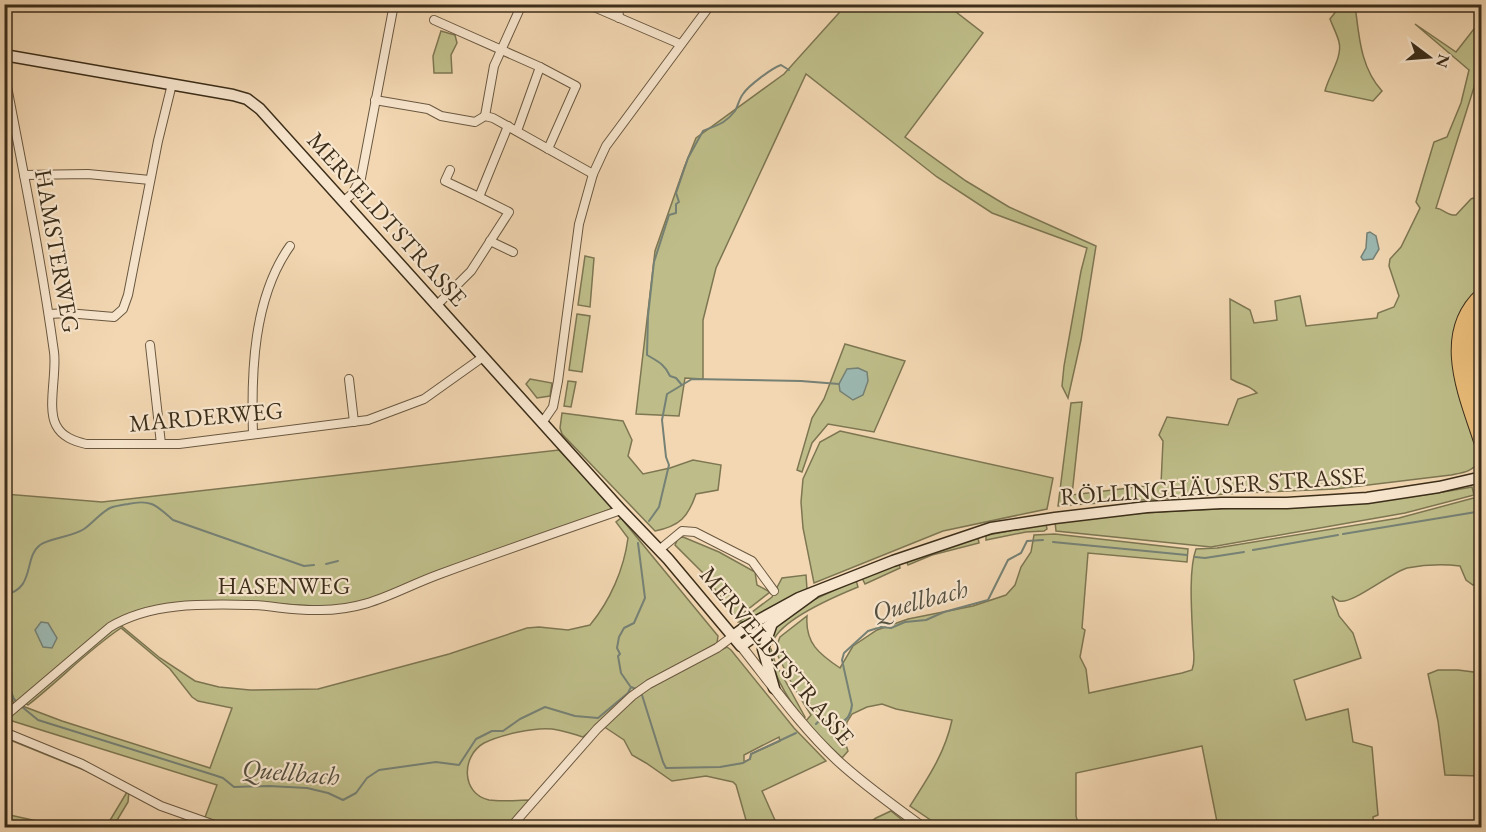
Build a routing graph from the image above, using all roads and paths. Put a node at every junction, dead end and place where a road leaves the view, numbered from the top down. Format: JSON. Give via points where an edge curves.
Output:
{"nodes":[{"id":1,"x":394,"y":4,"type":"edge"},
{"id":2,"x":522,"y":4,"type":"edge"},
{"id":3,"x":587,"y":4,"type":"edge"},
{"id":4,"x":618,"y":4,"type":"edge"},
{"id":5,"x":711,"y":4,"type":"edge"},
{"id":6,"x":619,"y":18,"type":"junction"},
{"id":7,"x":434,"y":20,"type":"dead end"},
{"id":8,"x":680,"y":44,"type":"junction"},
{"id":9,"x":501,"y":50,"type":"junction"},
{"id":10,"x":5,"y":59,"type":"edge"},
{"id":11,"x":540,"y":67,"type":"junction"},
{"id":12,"x":4,"y":71,"type":"edge"},
{"id":13,"x":172,"y":84,"type":"junction"},
{"id":14,"x":375,"y":100,"type":"junction"},
{"id":15,"x":485,"y":116,"type":"junction"},
{"id":16,"x":508,"y":126,"type":"junction"},
{"id":17,"x":517,"y":131,"type":"junction"},
{"id":18,"x":548,"y":149,"type":"junction"},
{"id":19,"x":450,"y":170,"type":"dead end"},
{"id":20,"x":593,"y":174,"type":"junction"},
{"id":21,"x":24,"y":175,"type":"junction"},
{"id":22,"x":150,"y":180,"type":"junction"},
{"id":23,"x":479,"y":197,"type":"junction"},
{"id":24,"x":344,"y":201,"type":"junction"},
{"id":25,"x":490,"y":241,"type":"junction"},
{"id":26,"x":290,"y":246,"type":"dead end"},
{"id":27,"x":513,"y":252,"type":"dead end"},
{"id":28,"x":1482,"y":295,"type":"edge"},
{"id":29,"x":436,"y":306,"type":"junction"},
{"id":30,"x":1482,"y":310,"type":"edge"},
{"id":31,"x":49,"y":314,"type":"junction"},
{"id":32,"x":150,"y":345,"type":"dead end"},
{"id":33,"x":483,"y":357,"type":"junction"},
{"id":34,"x":349,"y":380,"type":"dead end"},
{"id":35,"x":1482,"y":407,"type":"edge"},
{"id":36,"x":354,"y":422,"type":"junction"},
{"id":37,"x":542,"y":423,"type":"junction"},
{"id":38,"x":254,"y":434,"type":"junction"},
{"id":39,"x":63,"y":435,"type":"joint"},
{"id":40,"x":161,"y":444,"type":"junction"},
{"id":41,"x":1482,"y":444,"type":"edge"},
{"id":42,"x":1482,"y":477,"type":"edge"},
{"id":43,"x":621,"y":510,"type":"junction"},
{"id":44,"x":659,"y":550,"type":"junction"},
{"id":45,"x":774,"y":591,"type":"dead end"},
{"id":46,"x":814,"y":593,"type":"junction"},
{"id":47,"x":772,"y":624,"type":"junction"},
{"id":48,"x":733,"y":636,"type":"junction"},
{"id":49,"x":741,"y":646,"type":"junction"},
{"id":50,"x":774,"y":688,"type":"junction"},
{"id":51,"x":5,"y":717,"type":"edge"},
{"id":52,"x":4,"y":732,"type":"edge"},
{"id":53,"x":223,"y":828,"type":"edge"},
{"id":54,"x":510,"y":828,"type":"edge"},
{"id":55,"x":924,"y":828,"type":"edge"}],
"edges":[{"from":1,"to":14,"type":"street"},
{"from":2,"to":9,"type":"street"},
{"from":3,"to":6,"type":"street"},
{"from":4,"to":6,"type":"street"},
{"from":5,"to":8,"type":"street"},
{"from":6,"to":8,"type":"street"},
{"from":7,"to":9,"type":"street"},
{"from":8,"to":20,"type":"street","via":[[606,146]]},
{"from":9,"to":11,"type":"street"},
{"from":9,"to":15,"type":"street","via":[[494,66]]},
{"from":10,"to":13,"type":"main road","name":"MERVELDTSTRASSE"},
{"from":11,"to":17,"type":"street"},
{"from":11,"to":18,"type":"street","via":[[576,86]]},
{"from":12,"to":21,"type":"street","name":"HAMSTERWEG"},
{"from":13,"to":22,"type":"street"},
{"from":13,"to":24,"type":"main road","name":"MERVELDTSTRASSE","via":[[247,99]]},
{"from":14,"to":15,"type":"street","via":[[475,122]]},
{"from":14,"to":24,"type":"street","via":[[361,178]]},
{"from":15,"to":16,"type":"street"},
{"from":16,"to":17,"type":"street"},
{"from":16,"to":23,"type":"street"},
{"from":17,"to":18,"type":"street"},
{"from":18,"to":20,"type":"street"},
{"from":19,"to":23,"type":"street","via":[[445,181]]},
{"from":20,"to":37,"type":"street","via":[[579,224],[553,407]]},
{"from":21,"to":22,"type":"street","via":[[88,174]]},
{"from":21,"to":31,"type":"street","name":"HAMSTERWEG"},
{"from":22,"to":31,"type":"street","via":[[123,309],[114,317]]},
{"from":23,"to":25,"type":"street","via":[[509,212]]},
{"from":24,"to":29,"type":"main road","name":"MERVELDTSTRASSE"},
{"from":25,"to":27,"type":"street"},
{"from":25,"to":29,"type":"street","via":[[471,271]]},
{"from":26,"to":38,"type":"street","via":[[273,277],[258,335],[253,373]]},
{"from":28,"to":41,"type":"highway","via":[[1463,323],[1458,349],[1461,376]]},
{"from":29,"to":33,"type":"main road","name":"MERVELDTSTRASSE"},
{"from":30,"to":35,"type":"highway","via":[[1468,345],[1471,375]]},
{"from":31,"to":39,"type":"street","name":"HAMSTERWEG","via":[[56,361],[53,411]]},
{"from":32,"to":40,"type":"street"},
{"from":33,"to":36,"type":"street","name":"MARDERWEG","via":[[424,399]]},
{"from":33,"to":37,"type":"main road","name":"MERVELDTSTRASSE"},
{"from":34,"to":36,"type":"street"},
{"from":36,"to":38,"type":"street","name":"MARDERWEG"},
{"from":37,"to":43,"type":"main road","name":"MERVELDTSTRASSE"},
{"from":38,"to":40,"type":"street","name":"MARDERWEG"},
{"from":39,"to":40,"type":"street","name":"MARDERWEG","via":[[86,444]]},
{"from":42,"to":46,"type":"main road","name":"RÖLLINGHÄUSER STRASSE","via":[[1368,498],[1147,507],[991,528],[900,558]]},
{"from":43,"to":44,"type":"main road","name":"MERVELDTSTRASSE"},
{"from":43,"to":51,"type":"street","name":"HASENWEG","via":[[357,607],[320,610],[194,606],[155,609],[131,616],[110,627]]},
{"from":44,"to":45,"type":"street","name":"MERVELDTSTRASSE","via":[[682,531],[695,532],[752,561]]},
{"from":44,"to":48,"type":"main road","name":"MERVELDTSTRASSE"},
{"from":46,"to":47,"type":"main road","name":"RÖLLINGHÄUSER STRASSE"},
{"from":46,"to":48,"type":"main road","name":"RÖLLINGHÄUSER STRASSE"},
{"from":47,"to":49,"type":"main road","name":"RÖLLINGHÄUSER STRASSE"},
{"from":47,"to":50,"type":"main road","via":[[763,649]]},
{"from":48,"to":49,"type":"main road","name":"MERVELDTSTRASSE"},
{"from":48,"to":54,"type":"street","via":[[633,696],[597,729]]},
{"from":49,"to":50,"type":"street","name":"MERVELDTSTRASSE"},
{"from":50,"to":55,"type":"street","name":"MERVELDTSTRASSE","via":[[837,759]]},
{"from":52,"to":53,"type":"street","via":[[82,764],[161,806]]}]}
